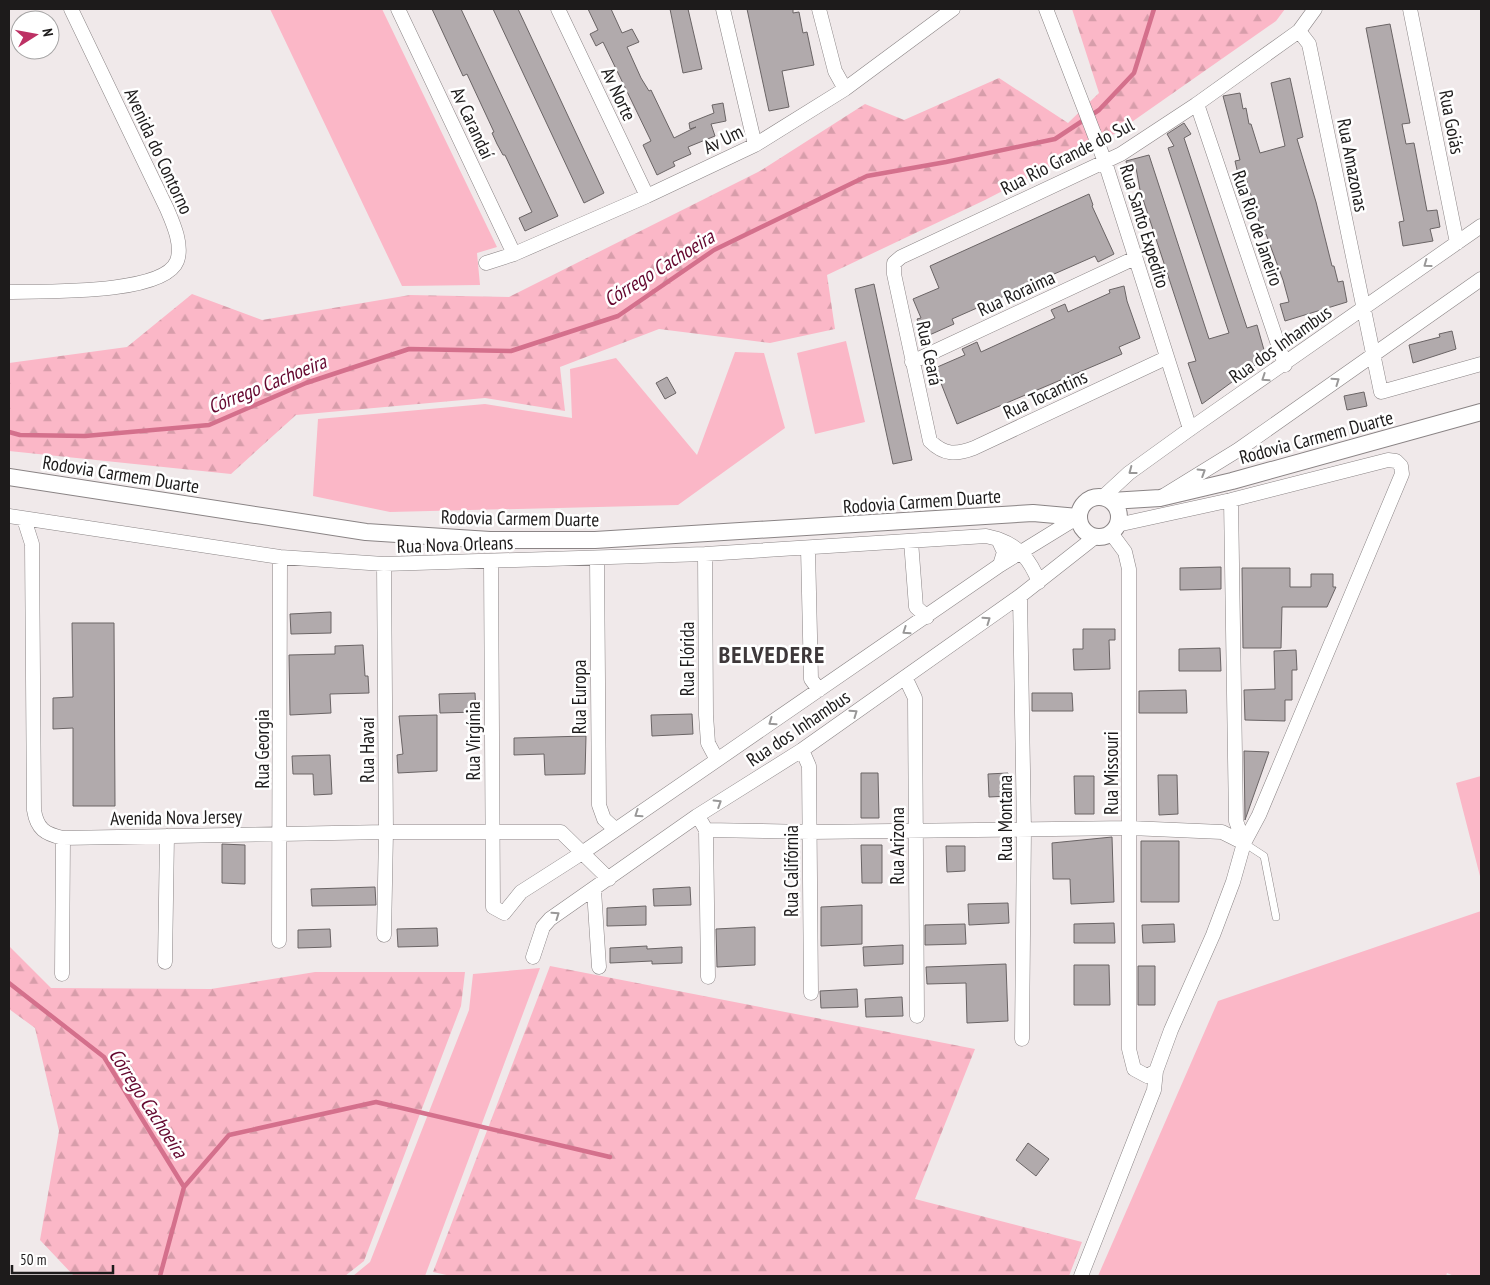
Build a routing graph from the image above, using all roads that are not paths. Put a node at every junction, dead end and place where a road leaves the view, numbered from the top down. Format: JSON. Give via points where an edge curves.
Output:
{"nodes":[{"id":1,"x":71,"y":9,"type":"edge"},
{"id":2,"x":398,"y":9,"type":"edge"},
{"id":3,"x":558,"y":9,"type":"edge"},
{"id":4,"x":723,"y":9,"type":"edge"},
{"id":5,"x":819,"y":9,"type":"edge"},
{"id":6,"x":953,"y":9,"type":"edge"},
{"id":7,"x":1046,"y":9,"type":"edge"},
{"id":8,"x":1314,"y":9,"type":"edge"},
{"id":9,"x":1410,"y":9,"type":"edge"},
{"id":10,"x":933,"y":15,"type":"edge"},
{"id":11,"x":1299,"y":31,"type":"junction"},
{"id":12,"x":845,"y":89,"type":"junction"},
{"id":13,"x":1196,"y":104,"type":"junction"},
{"id":14,"x":755,"y":145,"type":"junction"},
{"id":15,"x":1105,"y":162,"type":"junction"},
{"id":16,"x":647,"y":196,"type":"junction"},
{"id":17,"x":1481,"y":226,"type":"edge"},
{"id":18,"x":1457,"y":243,"type":"junction"},
{"id":19,"x":514,"y":254,"type":"junction"},
{"id":20,"x":1136,"y":258,"type":"junction"},
{"id":21,"x":486,"y":263,"type":"dead end"},
{"id":22,"x":894,"y":263,"type":"joint"},
{"id":23,"x":1481,"y":279,"type":"edge"},
{"id":24,"x":9,"y":292,"type":"edge"},
{"id":25,"x":1363,"y":310,"type":"junction"},
{"id":26,"x":1373,"y":354,"type":"junction"},
{"id":27,"x":1166,"y":358,"type":"junction"},
{"id":28,"x":912,"y":362,"type":"junction"},
{"id":29,"x":1284,"y":364,"type":"junction"},
{"id":30,"x":1481,"y":364,"type":"edge"},
{"id":31,"x":1481,"y":412,"type":"edge"},
{"id":32,"x":1190,"y":429,"type":"junction"},
{"id":33,"x":938,"y":449,"type":"joint"},
{"id":34,"x":9,"y":477,"type":"edge"},
{"id":35,"x":1160,"y":498,"type":"junction"},
{"id":36,"x":1107,"y":499,"type":"junction"},
{"id":37,"x":1231,"y":500,"type":"junction"},
{"id":38,"x":1085,"y":502,"type":"junction"},
{"id":39,"x":1033,"y":513,"type":"junction"},
{"id":40,"x":9,"y":516,"type":"edge"},
{"id":41,"x":1078,"y":517,"type":"junction"},
{"id":42,"x":24,"y":519,"type":"junction"},
{"id":43,"x":1111,"y":528,"type":"junction"},
{"id":44,"x":998,"y":539,"type":"junction"},
{"id":45,"x":912,"y":541,"type":"junction"},
{"id":46,"x":808,"y":549,"type":"junction"},
{"id":47,"x":1022,"y":551,"type":"junction"},
{"id":48,"x":705,"y":554,"type":"junction"},
{"id":49,"x":280,"y":557,"type":"junction"},
{"id":50,"x":597,"y":558,"type":"junction"},
{"id":51,"x":491,"y":562,"type":"junction"},
{"id":52,"x":384,"y":564,"type":"junction"},
{"id":53,"x":1000,"y":565,"type":"junction"},
{"id":54,"x":1039,"y":582,"type":"junction"},
{"id":55,"x":1020,"y":596,"type":"junction"},
{"id":56,"x":927,"y":617,"type":"junction"},
{"id":57,"x":905,"y":677,"type":"junction"},
{"id":58,"x":819,"y":690,"type":"junction"},
{"id":59,"x":802,"y":750,"type":"junction"},
{"id":60,"x":717,"y":760,"type":"junction"},
{"id":61,"x":697,"y":816,"type":"junction"},
{"id":62,"x":1130,"y":828,"type":"junction"},
{"id":63,"x":615,"y":829,"type":"junction"},
{"id":64,"x":1024,"y":829,"type":"junction"},
{"id":65,"x":706,"y":830,"type":"junction"},
{"id":66,"x":916,"y":830,"type":"junction"},
{"id":67,"x":492,"y":831,"type":"junction"},
{"id":68,"x":386,"y":832,"type":"junction"},
{"id":69,"x":810,"y":832,"type":"junction"},
{"id":70,"x":280,"y":834,"type":"junction"},
{"id":71,"x":167,"y":836,"type":"junction"},
{"id":72,"x":62,"y":838,"type":"junction"},
{"id":73,"x":1244,"y":844,"type":"junction"},
{"id":74,"x":582,"y":853,"type":"junction"},
{"id":75,"x":608,"y":879,"type":"junction"},
{"id":76,"x":594,"y":890,"type":"junction"},
{"id":77,"x":504,"y":913,"type":"joint"},
{"id":78,"x":1276,"y":916,"type":"dead end"},
{"id":79,"x":384,"y":935,"type":"dead end"},
{"id":80,"x":279,"y":941,"type":"dead end"},
{"id":81,"x":533,"y":956,"type":"dead end"},
{"id":82,"x":165,"y":962,"type":"dead end"},
{"id":83,"x":598,"y":967,"type":"dead end"},
{"id":84,"x":62,"y":974,"type":"dead end"},
{"id":85,"x":708,"y":977,"type":"dead end"},
{"id":86,"x":811,"y":993,"type":"dead end"},
{"id":87,"x":917,"y":1016,"type":"dead end"},
{"id":88,"x":1022,"y":1039,"type":"dead end"},
{"id":89,"x":1156,"y":1070,"type":"junction"},
{"id":90,"x":1081,"y":1276,"type":"edge"}],
"edges":[{"from":1,"to":24,"type":"street","name":"Avenida do Contorno","via":[[167,209],[177,240],[178,256],[166,274],[130,286]]},
{"from":2,"to":19,"type":"street","name":"Av Carandaí"},
{"from":3,"to":16,"type":"street","name":"Av Norte"},
{"from":4,"to":14,"type":"street"},
{"from":5,"to":12,"type":"street","via":[[835,71]]},
{"from":6,"to":10,"type":"street","name":"Av Um"},
{"from":7,"to":15,"type":"street","name":"Rua Santo Expedito"},
{"from":8,"to":11,"type":"street","name":"Rua Rio Grande do Sul"},
{"from":9,"to":18,"type":"street","name":"Rua Goiás"},
{"from":10,"to":12,"type":"street","name":"Av Um"},
{"from":11,"to":13,"type":"street","name":"Rua Rio Grande do Sul"},
{"from":11,"to":25,"type":"street","name":"Rua Amazonas","via":[[1310,44]]},
{"from":12,"to":14,"type":"street","name":"Av Um"},
{"from":13,"to":15,"type":"street","name":"Rua Rio Grande do Sul"},
{"from":13,"to":29,"type":"street","name":"Rua Rio de Janeiro"},
{"from":14,"to":16,"type":"street","name":"Av Um"},
{"from":15,"to":20,"type":"street","name":"Rua Santo Expedito"},
{"from":15,"to":22,"type":"street","name":"Rua Rio Grande do Sul"},
{"from":16,"to":19,"type":"street","name":"Av Um"},
{"from":17,"to":18,"type":"street","name":"Rua dos Inhambus"},
{"from":18,"to":25,"type":"street","name":"Rua dos Inhambus","one_way":true},
{"from":19,"to":21,"type":"street","name":"Av Um"},
{"from":20,"to":27,"type":"street","name":"Rua Santo Expedito"},
{"from":20,"to":28,"type":"street","name":"Rua Roraima"},
{"from":22,"to":28,"type":"street","name":"Rua Ceará"},
{"from":23,"to":26,"type":"street"},
{"from":25,"to":26,"type":"street","name":"Rua Amazonas"},
{"from":25,"to":29,"type":"street","name":"Rua dos Inhambus"},
{"from":26,"to":30,"type":"street","name":"Rua Amazonas","via":[[1381,392]]},
{"from":35,"to":26,"type":"street","one_way":true,"via":[[1238,450]]},
{"from":27,"to":32,"type":"street","name":"Rua Santo Expedito"},
{"from":27,"to":33,"type":"street","name":"Rua Tocantins","via":[[974,448],[961,453]]},
{"from":28,"to":33,"type":"street","name":"Rua Ceará","via":[[930,440]]},
{"from":29,"to":32,"type":"street","name":"Rua dos Inhambus","one_way":true},
{"from":31,"to":35,"type":"street","name":"Rodovia Carmem Duarte"},
{"from":32,"to":36,"type":"street","name":"Rua dos Inhambus","one_way":true,"via":[[1129,473]]},
{"from":34,"to":39,"type":"street","name":"Rodovia Carmem Duarte","via":[[366,532],[490,540],[595,540]]},
{"from":35,"to":36,"type":"street","name":"Rodovia Carmem Duarte"},
{"from":35,"to":43,"type":"street","name":"Rodovia Carmem Duarte"},
{"from":36,"to":38,"type":"street","via":[[1093,497]]},
{"from":36,"to":43,"type":"street","via":[[1117,508]]},
{"from":37,"to":43,"type":"street"},
{"from":37,"to":73,"type":"street","via":[[1236,821]]},
{"from":37,"to":73,"type":"street","via":[[1388,460],[1401,466],[1402,474]]},
{"from":38,"to":39,"type":"street","name":"Rodovia Carmem Duarte"},
{"from":38,"to":41,"type":"street"},
{"from":39,"to":41,"type":"street","name":"Rodovia Carmem Duarte"},
{"from":40,"to":42,"type":"street","name":"Rua Nova Orleans"},
{"from":41,"to":43,"type":"street","via":[[1087,534]]},
{"from":41,"to":47,"type":"street","name":"Rua dos Inhambus"},
{"from":42,"to":49,"type":"street","name":"Rua Nova Orleans"},
{"from":42,"to":72,"type":"street","name":"Avenida Nova Jersey","via":[[32,544],[34,810],[36,822],[44,832]]},
{"from":43,"to":54,"type":"street","name":"Rua dos Inhambus"},
{"from":43,"to":62,"type":"street","name":"Rua Missouri","via":[[1125,552],[1129,569]]},
{"from":44,"to":45,"type":"street","name":"Rua Nova Orleans","via":[[986,536]]},
{"from":44,"to":47,"type":"street"},
{"from":44,"to":53,"type":"street","via":[[1004,552]]},
{"from":45,"to":46,"type":"street","name":"Rua Nova Orleans"},
{"from":45,"to":56,"type":"street","via":[[916,607]]},
{"from":46,"to":48,"type":"street","name":"Rua Nova Orleans"},
{"from":46,"to":58,"type":"street","via":[[811,679]]},
{"from":47,"to":53,"type":"street","name":"Rua dos Inhambus"},
{"from":47,"to":54,"type":"street"},
{"from":48,"to":50,"type":"street","name":"Rua Nova Orleans"},
{"from":48,"to":60,"type":"street","name":"Rua Flórida","via":[[706,716],[708,743]]},
{"from":49,"to":52,"type":"street","name":"Rua Nova Orleans"},
{"from":49,"to":70,"type":"street","name":"Rua Georgia"},
{"from":50,"to":51,"type":"street","name":"Rua Nova Orleans"},
{"from":50,"to":63,"type":"street","name":"Rua Europa","via":[[599,805],[604,819]]},
{"from":51,"to":52,"type":"street","name":"Rua Nova Orleans"},
{"from":51,"to":67,"type":"street","name":"Rua Virgínia"},
{"from":52,"to":68,"type":"street","name":"Rua Havaí"},
{"from":53,"to":56,"type":"street","name":"Rua dos Inhambus"},
{"from":54,"to":55,"type":"street","name":"Rua dos Inhambus"},
{"from":57,"to":55,"type":"street","name":"Rua dos Inhambus","one_way":true},
{"from":55,"to":64,"type":"street","name":"Rua Montana"},
{"from":56,"to":58,"type":"street","name":"Rua dos Inhambus","one_way":true},
{"from":59,"to":57,"type":"street","name":"Rua dos Inhambus","one_way":true},
{"from":57,"to":66,"type":"street","name":"Rua Arizona","via":[[915,698]]},
{"from":58,"to":60,"type":"street","name":"Rua dos Inhambus","one_way":true},
{"from":61,"to":59,"type":"street","name":"Rua dos Inhambus","one_way":true},
{"from":59,"to":69,"type":"street","name":"Rua Califórnia","via":[[808,766]]},
{"from":60,"to":63,"type":"street","name":"Rua dos Inhambus","one_way":true},
{"from":61,"to":65,"type":"street"},
{"from":61,"to":75,"type":"street","name":"Rua dos Inhambus"},
{"from":62,"to":64,"type":"street"},
{"from":62,"to":73,"type":"street","via":[[1222,832]]},
{"from":62,"to":89,"type":"street","name":"Rua Missouri","via":[[1129,1049],[1132,1065],[1141,1075],[1149,1076]]},
{"from":63,"to":74,"type":"street","name":"Rua dos Inhambus"},
{"from":64,"to":66,"type":"street"},
{"from":64,"to":88,"type":"street","name":"Rua Montana"},
{"from":65,"to":69,"type":"street"},
{"from":65,"to":85,"type":"street"},
{"from":66,"to":69,"type":"street"},
{"from":66,"to":87,"type":"street","name":"Rua Arizona"},
{"from":67,"to":68,"type":"street","name":"Avenida Nova Jersey"},
{"from":67,"to":74,"type":"street","name":"Avenida Nova Jersey","via":[[561,832]]},
{"from":67,"to":77,"type":"street","name":"Rua Virgínia","via":[[493,907]]},
{"from":68,"to":70,"type":"street","name":"Avenida Nova Jersey"},
{"from":68,"to":79,"type":"street","name":"Rua Havaí"},
{"from":69,"to":86,"type":"street","name":"Rua Califórnia"},
{"from":70,"to":71,"type":"street","name":"Avenida Nova Jersey"},
{"from":70,"to":80,"type":"street","name":"Rua Georgia"},
{"from":71,"to":72,"type":"street","name":"Avenida Nova Jersey"},
{"from":71,"to":82,"type":"street"},
{"from":72,"to":84,"type":"street"},
{"from":73,"to":78,"type":"lane","via":[[1264,856]]},
{"from":73,"to":89,"type":"street","via":[[1213,935]]},
{"from":74,"to":75,"type":"street","name":"Avenida Nova Jersey"},
{"from":74,"to":77,"type":"street","name":"Rua dos Inhambus","via":[[521,892]]},
{"from":75,"to":76,"type":"street","name":"Rua dos Inhambus"},
{"from":81,"to":76,"type":"street","name":"Rua dos Inhambus","one_way":true,"via":[[543,927],[550,919]]},
{"from":76,"to":83,"type":"street"},
{"from":89,"to":90,"type":"street","via":[[1154,1090]]}]}
